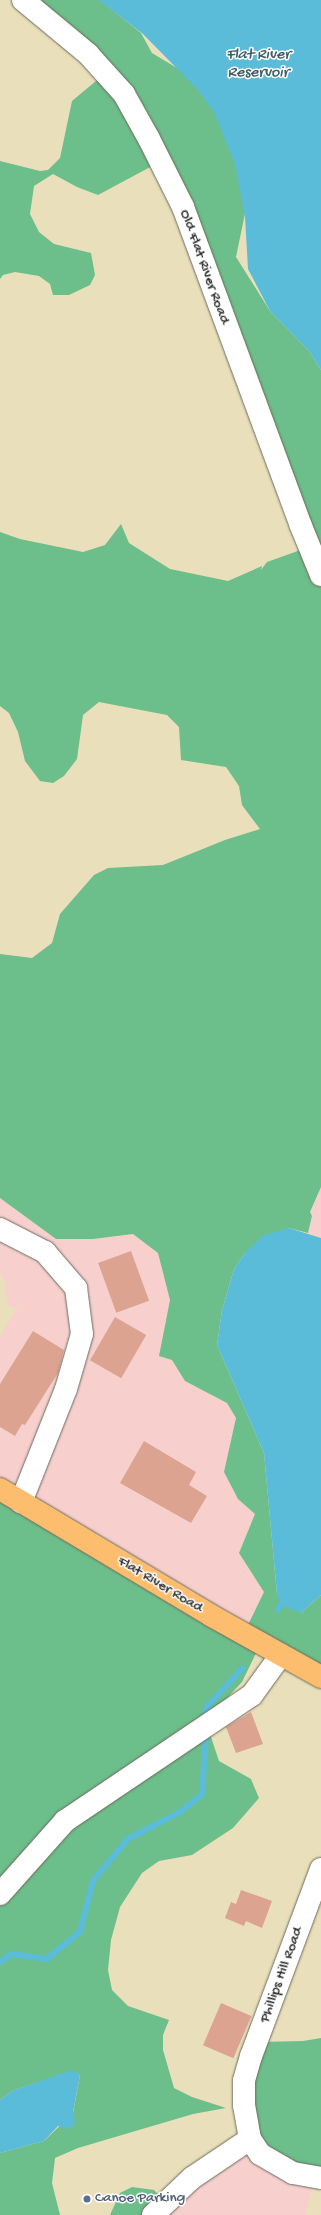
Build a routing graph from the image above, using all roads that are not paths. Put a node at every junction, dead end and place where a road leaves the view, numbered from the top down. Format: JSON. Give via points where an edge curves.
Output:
{"nodes":[{"id":1,"x":24,"y":0,"type":"edge"},
{"id":2,"x":321,"y":575,"type":"edge"},
{"id":3,"x":0,"y":1229,"type":"edge"},
{"id":4,"x":0,"y":1489,"type":"edge"},
{"id":5,"x":21,"y":1502,"type":"junction"},
{"id":6,"x":282,"y":1655,"type":"junction"},
{"id":7,"x":321,"y":1678,"type":"edge"},
{"id":8,"x":321,"y":1869,"type":"edge"},
{"id":9,"x":0,"y":1894,"type":"edge"},
{"id":10,"x":250,"y":2139,"type":"junction"},
{"id":11,"x":321,"y":2178,"type":"edge"},
{"id":12,"x":153,"y":2215,"type":"edge"}],
"edges":[{"from":1,"to":2,"type":"street","name":"Old Flat River Road","via":[[88,54],[124,94],[149,139],[182,207]]},
{"from":3,"to":5,"type":"street","via":[[45,1252],[76,1288],[82,1334],[66,1389]]},
{"from":4,"to":5,"type":"main road","name":"Flat River Road"},
{"from":5,"to":6,"type":"main road","name":"Flat River Road"},
{"from":6,"to":7,"type":"main road","name":"Flat River Road"},
{"from":6,"to":9,"type":"street","via":[[252,1695],[65,1821]]},
{"from":8,"to":10,"type":"street","name":"Phillips Hill Road","via":[[244,2081],[244,2105]]},
{"from":10,"to":11,"type":"street","via":[[260,2154],[274,2163],[293,2173]]},
{"from":10,"to":12,"type":"street","via":[[192,2178]]}]}
